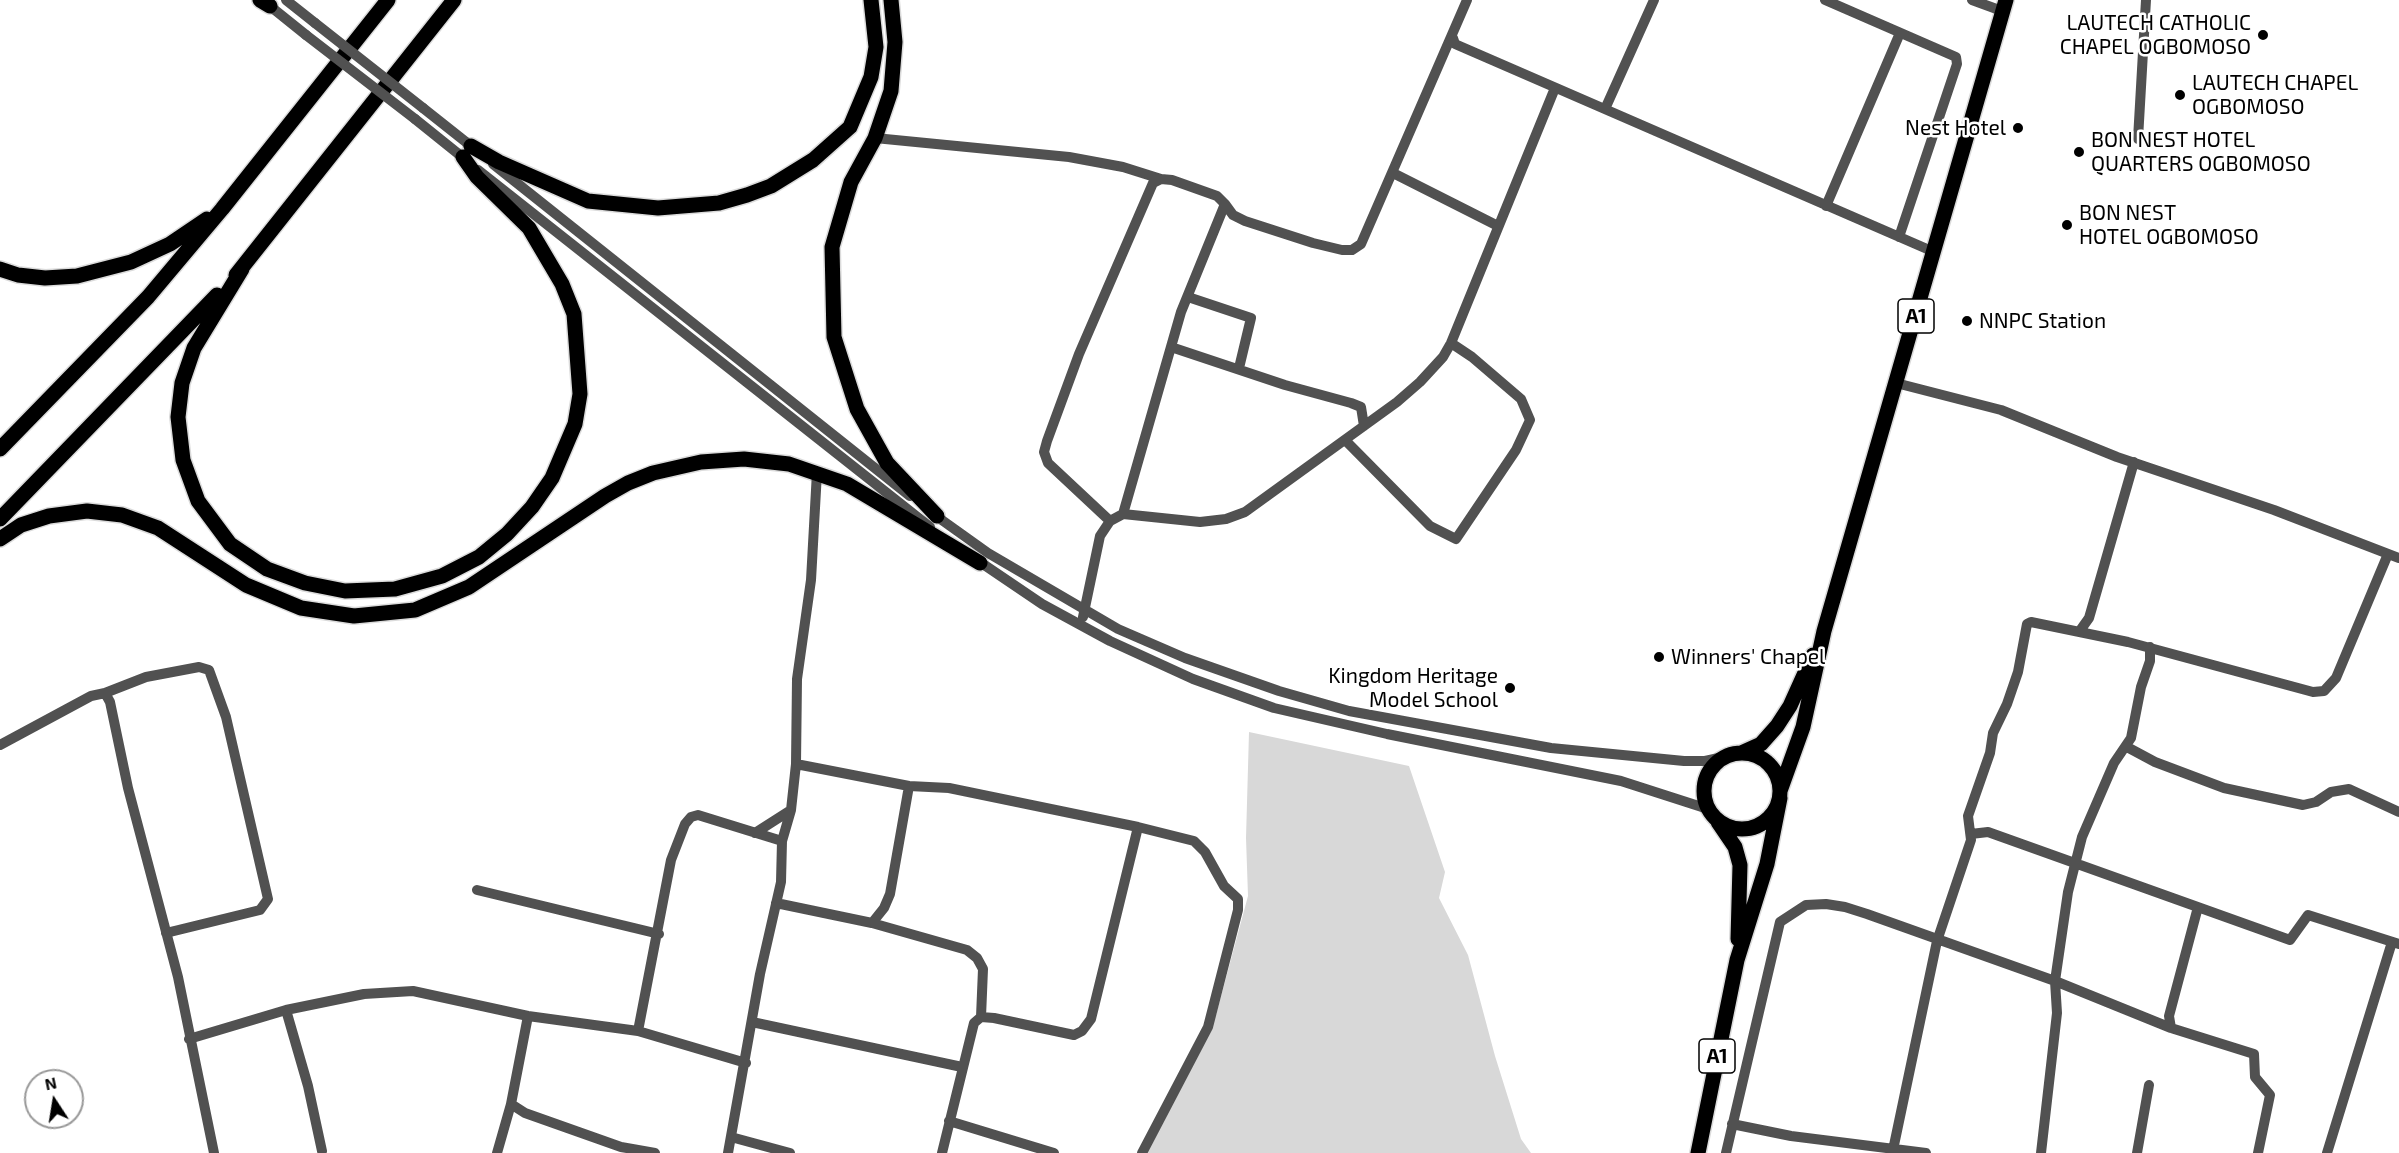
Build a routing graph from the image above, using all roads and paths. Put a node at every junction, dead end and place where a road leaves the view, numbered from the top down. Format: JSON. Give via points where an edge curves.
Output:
{"nodes":[{"id":1,"x":286,"y":0,"type":"edge"},
{"id":2,"x":388,"y":0,"type":"edge"},
{"id":3,"x":454,"y":0,"type":"edge"},
{"id":4,"x":871,"y":0,"type":"edge"},
{"id":5,"x":891,"y":0,"type":"edge"},
{"id":6,"x":1467,"y":0,"type":"edge"},
{"id":7,"x":1654,"y":0,"type":"edge"},
{"id":8,"x":1825,"y":0,"type":"edge"},
{"id":9,"x":1972,"y":0,"type":"edge"},
{"id":10,"x":2146,"y":0,"type":"edge"},
{"id":11,"x":264,"y":2,"type":"edge"},
{"id":12,"x":2004,"y":6,"type":"edge"},
{"id":13,"x":1899,"y":33,"type":"junction"},
{"id":14,"x":1453,"y":38,"type":"junction"},
{"id":15,"x":1555,"y":88,"type":"junction"},
{"id":16,"x":1605,"y":110,"type":"junction"},
{"id":17,"x":875,"y":138,"type":"junction"},
{"id":18,"x":2138,"y":139,"type":"dead end"},
{"id":19,"x":467,"y":152,"type":"junction"},
{"id":20,"x":1393,"y":173,"type":"junction"},
{"id":21,"x":1161,"y":179,"type":"junction"},
{"id":22,"x":1225,"y":204,"type":"junction"},
{"id":23,"x":1826,"y":206,"type":"junction"},
{"id":24,"x":222,"y":209,"type":"junction"},
{"id":25,"x":1498,"y":226,"type":"junction"},
{"id":26,"x":1899,"y":237,"type":"junction"},
{"id":27,"x":1934,"y":252,"type":"junction"},
{"id":28,"x":0,"y":269,"type":"edge"},
{"id":29,"x":242,"y":269,"type":"junction"},
{"id":30,"x":1188,"y":297,"type":"junction"},
{"id":31,"x":1451,"y":343,"type":"junction"},
{"id":32,"x":1171,"y":347,"type":"junction"},
{"id":33,"x":1239,"y":368,"type":"junction"},
{"id":34,"x":1896,"y":383,"type":"junction"},
{"id":35,"x":1364,"y":426,"type":"junction"},
{"id":36,"x":1345,"y":440,"type":"junction"},
{"id":37,"x":0,"y":448,"type":"edge"},
{"id":38,"x":2134,"y":462,"type":"junction"},
{"id":39,"x":818,"y":472,"type":"junction"},
{"id":40,"x":1123,"y":514,"type":"junction"},
{"id":41,"x":937,"y":516,"type":"junction"},
{"id":42,"x":0,"y":519,"type":"edge"},
{"id":43,"x":1110,"y":521,"type":"junction"},
{"id":44,"x":0,"y":539,"type":"edge"},
{"id":45,"x":2388,"y":554,"type":"junction"},
{"id":46,"x":2399,"y":558,"type":"edge"},
{"id":47,"x":980,"y":563,"type":"junction"},
{"id":48,"x":1084,"y":610,"type":"junction"},
{"id":49,"x":1081,"y":625,"type":"junction"},
{"id":50,"x":1824,"y":631,"type":"junction"},
{"id":51,"x":2079,"y":632,"type":"junction"},
{"id":52,"x":2150,"y":647,"type":"junction"},
{"id":53,"x":1279,"y":692,"type":"junction"},
{"id":54,"x":105,"y":693,"type":"junction"},
{"id":55,"x":1274,"y":708,"type":"junction"},
{"id":56,"x":1392,"y":717,"type":"junction"},
{"id":57,"x":1387,"y":734,"type":"junction"},
{"id":58,"x":0,"y":745,"type":"edge"},
{"id":59,"x":2127,"y":747,"type":"junction"},
{"id":60,"x":1733,"y":755,"type":"junction"},
{"id":61,"x":796,"y":764,"type":"junction"},
{"id":62,"x":909,"y":786,"type":"junction"},
{"id":63,"x":1780,"y":794,"type":"junction"},
{"id":64,"x":791,"y":810,"type":"junction"},
{"id":65,"x":2399,"y":812,"type":"edge"},
{"id":66,"x":1712,"y":814,"type":"junction"},
{"id":67,"x":1138,"y":827,"type":"junction"},
{"id":68,"x":756,"y":833,"type":"junction"},
{"id":69,"x":1971,"y":834,"type":"junction"},
{"id":70,"x":782,"y":841,"type":"junction"},
{"id":71,"x":2077,"y":863,"type":"junction"},
{"id":72,"x":477,"y":890,"type":"dead end"},
{"id":73,"x":776,"y":903,"type":"junction"},
{"id":74,"x":2198,"y":907,"type":"junction"},
{"id":75,"x":872,"y":922,"type":"junction"},
{"id":76,"x":166,"y":933,"type":"junction"},
{"id":77,"x":658,"y":934,"type":"junction"},
{"id":78,"x":1936,"y":941,"type":"junction"},
{"id":79,"x":2396,"y":943,"type":"edge"},
{"id":80,"x":1737,"y":960,"type":"junction"},
{"id":81,"x":2055,"y":981,"type":"junction"},
{"id":82,"x":286,"y":1010,"type":"junction"},
{"id":83,"x":528,"y":1016,"type":"junction"},
{"id":84,"x":981,"y":1017,"type":"junction"},
{"id":85,"x":2170,"y":1022,"type":"junction"},
{"id":86,"x":752,"y":1023,"type":"junction"},
{"id":87,"x":638,"y":1030,"type":"junction"},
{"id":88,"x":189,"y":1039,"type":"junction"},
{"id":89,"x":746,"y":1063,"type":"junction"},
{"id":90,"x":962,"y":1067,"type":"junction"},
{"id":91,"x":2150,"y":1085,"type":"dead end"},
{"id":92,"x":511,"y":1104,"type":"junction"},
{"id":93,"x":949,"y":1121,"type":"junction"},
{"id":94,"x":1732,"y":1124,"type":"junction"},
{"id":95,"x":731,"y":1137,"type":"junction"},
{"id":96,"x":620,"y":1150,"type":"edge"},
{"id":97,"x":1893,"y":1150,"type":"junction"},
{"id":98,"x":322,"y":1151,"type":"dead end"},
{"id":99,"x":214,"y":1153,"type":"edge"},
{"id":100,"x":497,"y":1153,"type":"edge"},
{"id":101,"x":655,"y":1153,"type":"edge"},
{"id":102,"x":728,"y":1153,"type":"edge"},
{"id":103,"x":790,"y":1153,"type":"edge"},
{"id":104,"x":942,"y":1153,"type":"edge"},
{"id":105,"x":1054,"y":1153,"type":"edge"},
{"id":106,"x":1142,"y":1153,"type":"edge"},
{"id":107,"x":1698,"y":1153,"type":"edge"},
{"id":108,"x":1726,"y":1153,"type":"edge"},
{"id":109,"x":1926,"y":1153,"type":"edge"},
{"id":110,"x":2041,"y":1153,"type":"edge"},
{"id":111,"x":2137,"y":1153,"type":"edge"},
{"id":112,"x":2258,"y":1153,"type":"edge"},
{"id":113,"x":2326,"y":1153,"type":"edge"}],
"edges":[{"from":1,"to":19,"type":"street","bridge":true,"via":[[423,108]]},
{"from":2,"to":24,"type":"highway"},
{"from":3,"to":29,"type":"highway"},
{"from":4,"to":19,"type":"highway","via":[[876,47],[871,77],[850,127],[813,160],[771,186],[719,203],[658,208],[588,201]]},
{"from":5,"to":17,"type":"highway","via":[[896,42],[894,69],[891,92]]},
{"from":6,"to":14,"type":"street"},
{"from":7,"to":16,"type":"street"},
{"from":8,"to":13,"type":"street"},
{"from":9,"to":12,"type":"street"},
{"from":10,"to":18,"type":"street"},
{"from":11,"to":19,"type":"street","bridge":true,"via":[[415,119]]},
{"from":12,"to":27,"type":"highway","number":"A1"},
{"from":13,"to":23,"type":"street"},
{"from":13,"to":26,"type":"street","via":[[1950,53],[1957,64]]},
{"from":14,"to":15,"type":"street","via":[[1455,44]]},
{"from":14,"to":20,"type":"street"},
{"from":15,"to":16,"type":"street"},
{"from":15,"to":25,"type":"street"},
{"from":16,"to":23,"type":"street"},
{"from":17,"to":21,"type":"street","via":[[1069,157]]},
{"from":17,"to":41,"type":"highway","via":[[851,182],[832,247],[834,338],[856,409],[887,462]]},
{"from":19,"to":29,"type":"highway","via":[[477,177],[529,228],[562,284],[574,314],[580,394],[575,423],[552,478],[532,507],[479,557],[442,576],[395,589],[345,591],[304,583],[267,569],[230,544],[198,501],[183,460],[178,417],[182,383],[194,348]]},
{"from":19,"to":41,"type":"street"},
{"from":19,"to":47,"type":"street","via":[[920,519]]},
{"from":20,"to":22,"type":"street","via":[[1361,243],[1352,250],[1245,221]]},
{"from":20,"to":25,"type":"street"},
{"from":21,"to":22,"type":"street","via":[[1217,196]]},
{"from":21,"to":43,"type":"street","via":[[1153,183],[1084,344],[1044,452],[1048,463]]},
{"from":22,"to":30,"type":"street"},
{"from":23,"to":26,"type":"street"},
{"from":24,"to":28,"type":"highway","via":[[170,244],[130,262],[77,276],[45,278]]},
{"from":24,"to":37,"type":"highway","via":[[148,297]]},
{"from":25,"to":31,"type":"street"},
{"from":26,"to":27,"type":"street"},
{"from":27,"to":34,"type":"highway","number":"A1"},
{"from":29,"to":42,"type":"highway"},
{"from":30,"to":32,"type":"street"},
{"from":30,"to":33,"type":"street","via":[[1251,318]]},
{"from":31,"to":35,"type":"street","via":[[1420,382]]},
{"from":31,"to":36,"type":"street","via":[[1521,399],[1530,420],[1516,450],[1456,539],[1431,526]]},
{"from":32,"to":33,"type":"street"},
{"from":32,"to":40,"type":"street"},
{"from":33,"to":35,"type":"street","via":[[1361,407]]},
{"from":34,"to":38,"type":"street","via":[[2001,410]]},
{"from":34,"to":50,"type":"highway","number":"A1"},
{"from":35,"to":36,"type":"street"},
{"from":36,"to":40,"type":"street","via":[[1265,499],[1226,519],[1200,522]]},
{"from":38,"to":45,"type":"street"},
{"from":38,"to":51,"type":"street","via":[[2089,618]]},
{"from":39,"to":44,"type":"highway","via":[[744,459],[701,462],[653,473],[604,496],[469,587],[415,610],[354,616],[301,608],[246,585],[158,528],[122,515],[87,511],[49,516],[21,525]]},
{"from":39,"to":47,"type":"highway","via":[[847,484]]},
{"from":39,"to":61,"type":"street","via":[[812,568],[797,679]]},
{"from":40,"to":43,"type":"street"},
{"from":41,"to":48,"type":"street","via":[[988,553]]},
{"from":43,"to":48,"type":"street","via":[[1100,536]]},
{"from":45,"to":46,"type":"street"},
{"from":45,"to":52,"type":"street","via":[[2336,678],[2324,690],[2313,692]]},
{"from":47,"to":49,"type":"street"},
{"from":48,"to":49,"type":"street"},
{"from":48,"to":53,"type":"street","via":[[1185,658]]},
{"from":49,"to":55,"type":"street","via":[[1193,679]]},
{"from":50,"to":60,"type":"highway","number":"A1","via":[[1777,726],[1761,744]]},
{"from":50,"to":63,"type":"highway","number":"A1","via":[[1803,727]]},
{"from":51,"to":52,"type":"street"},
{"from":51,"to":69,"type":"street","via":[[2026,624],[2018,672],[1993,733],[1968,816]]},
{"from":52,"to":59,"type":"street","via":[[2150,661]]},
{"from":53,"to":55,"type":"street"},
{"from":53,"to":56,"type":"street","via":[[1349,711]]},
{"from":54,"to":58,"type":"street","via":[[91,696]]},
{"from":54,"to":76,"type":"street"},
{"from":54,"to":76,"type":"street","via":[[147,677],[199,667],[209,670],[226,717],[268,899],[260,910]]},
{"from":55,"to":57,"type":"street"},
{"from":56,"to":57,"type":"street"},
{"from":56,"to":60,"type":"street","via":[[1551,748],[1631,758],[1705,761]]},
{"from":57,"to":66,"type":"street","via":[[1621,781]]},
{"from":59,"to":65,"type":"street","via":[[2224,788],[2303,804],[2349,789]]},
{"from":59,"to":71,"type":"street","via":[[2114,763],[2082,837]]},
{"from":60,"to":63,"type":"highway","via":[[1748,754],[1767,763],[1774,771]]},
{"from":60,"to":66,"type":"highway","via":[[1717,763],[1704,784],[1704,797]]},
{"from":61,"to":62,"type":"street"},
{"from":61,"to":64,"type":"street"},
{"from":62,"to":67,"type":"street","via":[[949,788]]},
{"from":62,"to":75,"type":"street","via":[[890,894]]},
{"from":63,"to":66,"type":"highway","via":[[1775,811],[1754,828],[1728,827]]},
{"from":63,"to":80,"type":"highway","number":"A1","via":[[1767,864]]},
{"from":64,"to":68,"type":"street"},
{"from":64,"to":70,"type":"street"},
{"from":66,"to":80,"type":"highway","number":"A1","via":[[1735,847],[1740,865]]},
{"from":67,"to":84,"type":"street","via":[[1091,1019],[1082,1031],[1074,1035]]},
{"from":67,"to":106,"type":"street","via":[[1194,841],[1205,852],[1224,886],[1238,899],[1208,1027]]},
{"from":68,"to":70,"type":"street"},
{"from":68,"to":77,"type":"street","via":[[698,815],[691,817],[678,837],[671,860]]},
{"from":69,"to":71,"type":"street","via":[[1988,832]]},
{"from":69,"to":78,"type":"street"},
{"from":70,"to":73,"type":"street"},
{"from":71,"to":74,"type":"street"},
{"from":71,"to":81,"type":"street","via":[[2068,892]]},
{"from":72,"to":77,"type":"street"},
{"from":73,"to":75,"type":"street"},
{"from":73,"to":86,"type":"street"},
{"from":74,"to":79,"type":"street","via":[[2290,940],[2308,915]]},
{"from":74,"to":85,"type":"street"},
{"from":75,"to":84,"type":"street","via":[[967,950],[977,958],[982,969]]},
{"from":76,"to":88,"type":"street"},
{"from":77,"to":87,"type":"street"},
{"from":78,"to":81,"type":"street"},
{"from":78,"to":94,"type":"street","via":[[1835,906],[1806,905],[1780,922]]},
{"from":78,"to":97,"type":"street"},
{"from":79,"to":113,"type":"street"},
{"from":80,"to":107,"type":"highway","number":"A1"},
{"from":81,"to":85,"type":"street","via":[[2153,1021]]},
{"from":81,"to":110,"type":"street","via":[[2057,1013]]},
{"from":82,"to":83,"type":"street","via":[[364,994],[412,991]]},
{"from":82,"to":88,"type":"street"},
{"from":82,"to":98,"type":"street"},
{"from":83,"to":87,"type":"street"},
{"from":83,"to":92,"type":"street"},
{"from":84,"to":90,"type":"street","via":[[972,1029]]},
{"from":85,"to":112,"type":"street","via":[[2254,1054],[2255,1077],[2270,1095]]},
{"from":86,"to":89,"type":"street"},
{"from":86,"to":90,"type":"street"},
{"from":87,"to":89,"type":"street"},
{"from":88,"to":99,"type":"street"},
{"from":89,"to":95,"type":"street"},
{"from":90,"to":93,"type":"street"},
{"from":91,"to":111,"type":"street"},
{"from":92,"to":96,"type":"street"},
{"from":92,"to":100,"type":"street"},
{"from":93,"to":104,"type":"street"},
{"from":93,"to":105,"type":"street"},
{"from":94,"to":97,"type":"street"},
{"from":94,"to":108,"type":"street"},
{"from":95,"to":102,"type":"street"},
{"from":95,"to":103,"type":"street"},
{"from":96,"to":101,"type":"street"},
{"from":97,"to":109,"type":"street"}]}
